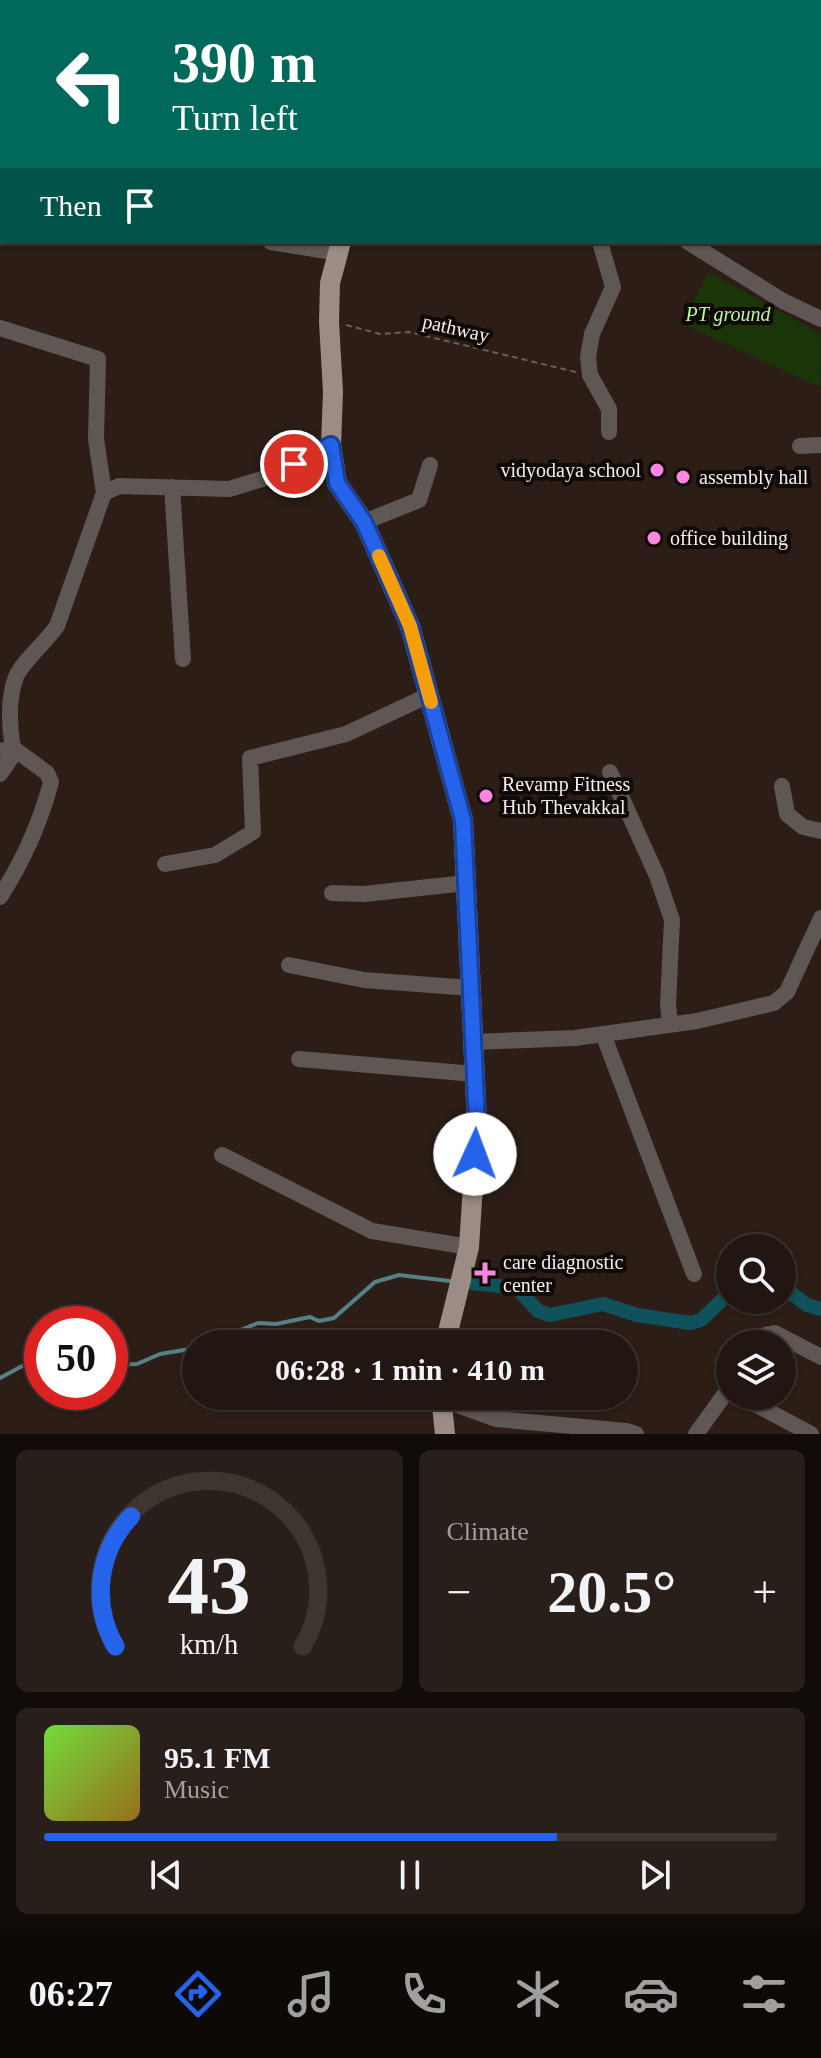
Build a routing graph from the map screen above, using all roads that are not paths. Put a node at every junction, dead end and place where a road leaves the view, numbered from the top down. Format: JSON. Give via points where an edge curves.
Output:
{"nodes":[{"id":1,"x":294,"y":244,"type":"edge"},
{"id":2,"x":601,"y":244,"type":"edge"},
{"id":3,"x":691,"y":244,"type":"edge"},
{"id":4,"x":339,"y":248,"type":"edge"},
{"id":5,"x":821,"y":319,"type":"edge"},
{"id":6,"x":0,"y":328,"type":"edge"},
{"id":7,"x":609,"y":432,"type":"dead end"},
{"id":8,"x":331,"y":445,"type":"junction"},
{"id":9,"x":821,"y":445,"type":"edge"},
{"id":10,"x":800,"y":446,"type":"dead end"},
{"id":11,"x":430,"y":465,"type":"dead end"},
{"id":12,"x":172,"y":487,"type":"junction"},
{"id":13,"x":104,"y":493,"type":"junction"},
{"id":14,"x":364,"y":522,"type":"junction"},
{"id":15,"x":183,"y":659,"type":"dead end"},
{"id":16,"x":429,"y":695,"type":"junction"},
{"id":17,"x":10,"y":750,"type":"edge"},
{"id":18,"x":610,"y":772,"type":"dead end"},
{"id":19,"x":0,"y":774,"type":"edge"},
{"id":20,"x":782,"y":786,"type":"dead end"},
{"id":21,"x":821,"y":831,"type":"edge"},
{"id":22,"x":165,"y":864,"type":"dead end"},
{"id":23,"x":466,"y":883,"type":"junction"},
{"id":24,"x":332,"y":893,"type":"dead end"},
{"id":25,"x":0,"y":897,"type":"edge"},
{"id":26,"x":821,"y":918,"type":"edge"},
{"id":27,"x":289,"y":965,"type":"dead end"},
{"id":28,"x":471,"y":988,"type":"junction"},
{"id":29,"x":670,"y":1023,"type":"junction"},
{"id":30,"x":603,"y":1034,"type":"junction"},
{"id":31,"x":473,"y":1042,"type":"junction"},
{"id":32,"x":299,"y":1059,"type":"dead end"},
{"id":33,"x":475,"y":1074,"type":"junction"},
{"id":34,"x":222,"y":1155,"type":"dead end"},
{"id":35,"x":469,"y":1247,"type":"junction"},
{"id":36,"x":694,"y":1274,"type":"dead end"},
{"id":37,"x":448,"y":1330,"type":"edge"},
{"id":38,"x":796,"y":1344,"type":"edge"},
{"id":39,"x":821,"y":1357,"type":"edge"},
{"id":40,"x":442,"y":1410,"type":"edge"},
{"id":41,"x":472,"y":1410,"type":"edge"},
{"id":42,"x":716,"y":1410,"type":"edge"},
{"id":43,"x":767,"y":1410,"type":"edge"},
{"id":44,"x":445,"y":1434,"type":"edge"},
{"id":45,"x":636,"y":1434,"type":"edge"},
{"id":46,"x":696,"y":1434,"type":"edge"},
{"id":47,"x":811,"y":1434,"type":"edge"}],
"edges":[{"from":1,"to":4,"type":"street"},
{"from":2,"to":7,"type":"street","via":[[613,287],[588,357],[590,375],[609,409]]},
{"from":3,"to":5,"type":"street"},
{"from":4,"to":8,"type":"main road","via":[[330,283]]},
{"from":6,"to":13,"type":"street","via":[[98,359],[96,439]]},
{"from":8,"to":12,"type":"street","via":[[251,484],[229,489]]},
{"from":8,"to":14,"type":"main road","via":[[337,483]]},
{"from":9,"to":10,"type":"street"},
{"from":11,"to":14,"type":"street","via":[[419,500]]},
{"from":12,"to":13,"type":"street","via":[[119,486]]},
{"from":12,"to":15,"type":"street"},
{"from":13,"to":17,"type":"street","via":[[57,626],[16,676]]},
{"from":14,"to":16,"type":"main road","via":[[410,626]]},
{"from":16,"to":22,"type":"street","via":[[346,734],[250,758],[253,832],[215,855]]},
{"from":16,"to":23,"type":"main road","via":[[463,820]]},
{"from":17,"to":19,"type":"street"},
{"from":17,"to":25,"type":"street","via":[[37,765],[51,782],[33,836]]},
{"from":18,"to":29,"type":"street","via":[[672,920]]},
{"from":20,"to":21,"type":"street","via":[[787,814],[803,827]]},
{"from":23,"to":24,"type":"street"},
{"from":23,"to":28,"type":"main road"},
{"from":26,"to":29,"type":"street","via":[[787,992],[774,1003]]},
{"from":27,"to":28,"type":"street","via":[[364,980]]},
{"from":28,"to":31,"type":"main road"},
{"from":29,"to":30,"type":"street"},
{"from":30,"to":31,"type":"street"},
{"from":30,"to":36,"type":"street"},
{"from":31,"to":33,"type":"main road"},
{"from":32,"to":33,"type":"street"},
{"from":33,"to":35,"type":"main road"},
{"from":34,"to":35,"type":"street","via":[[372,1231]]},
{"from":35,"to":37,"type":"main road"},
{"from":38,"to":39,"type":"street"},
{"from":40,"to":44,"type":"main road"},
{"from":41,"to":45,"type":"street","via":[[496,1419]]},
{"from":42,"to":46,"type":"street"},
{"from":43,"to":47,"type":"street"}]}
